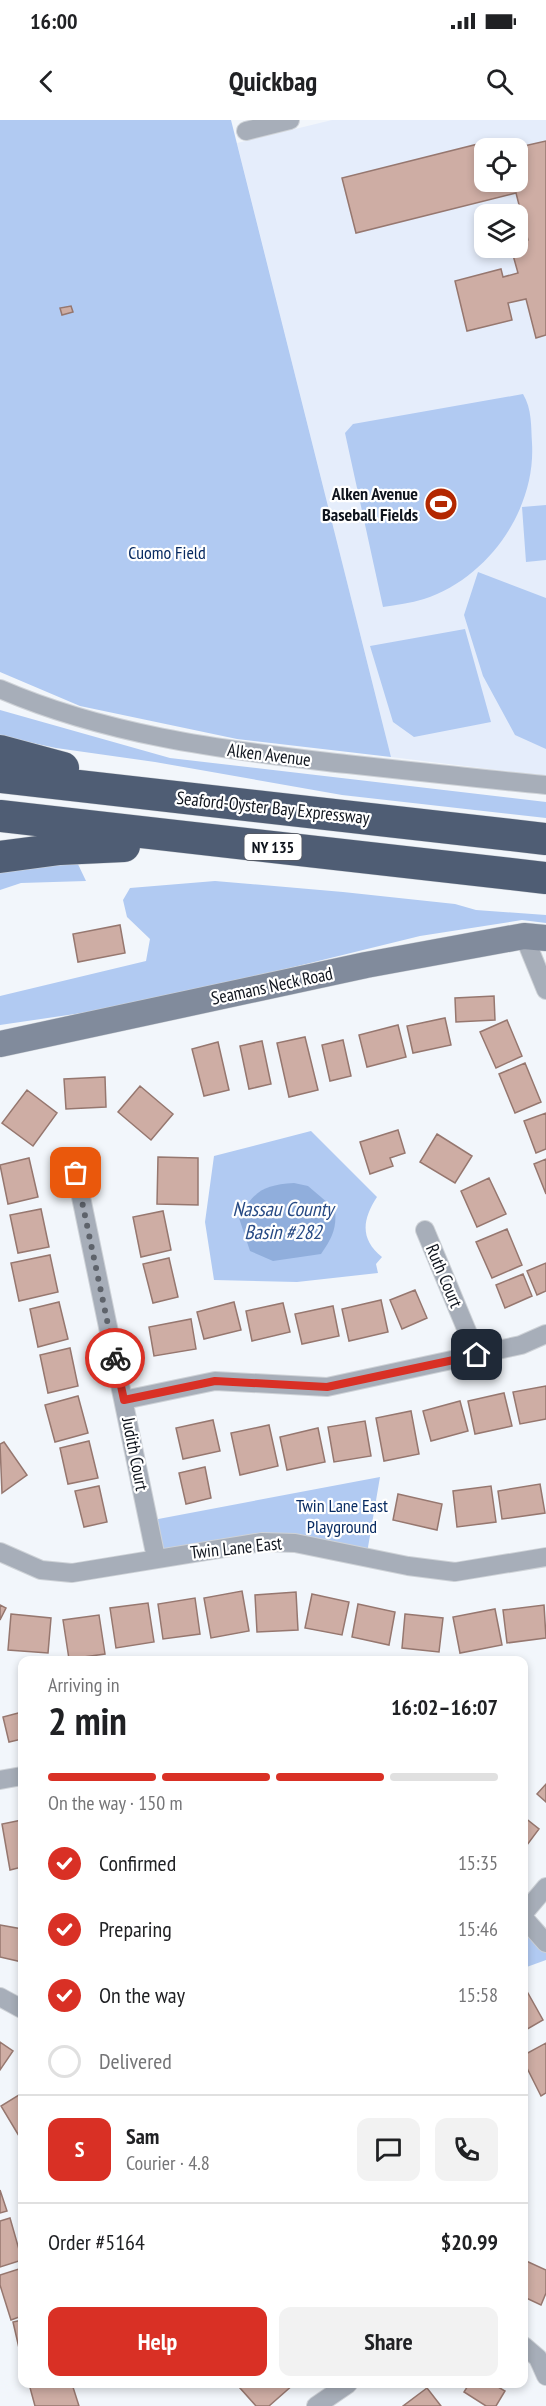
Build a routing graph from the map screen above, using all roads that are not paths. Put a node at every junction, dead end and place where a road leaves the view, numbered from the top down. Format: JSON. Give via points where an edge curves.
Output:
{"nodes":[{"id":1,"x":290,"y":120,"type":"edge"},
{"id":2,"x":246,"y":131,"type":"dead end"},
{"id":3,"x":0,"y":689,"type":"edge"},
{"id":4,"x":0,"y":751,"type":"edge"},
{"id":5,"x":0,"y":777,"type":"edge"},
{"id":6,"x":546,"y":785,"type":"edge"},
{"id":7,"x":225,"y":803,"type":"junction"},
{"id":8,"x":0,"y":816,"type":"edge"},
{"id":9,"x":546,"y":839,"type":"edge"},
{"id":10,"x":220,"y":842,"type":"junction"},
{"id":11,"x":0,"y":857,"type":"edge"},
{"id":12,"x":546,"y":878,"type":"edge"},
{"id":13,"x":535,"y":937,"type":"edge"},
{"id":14,"x":546,"y":990,"type":"edge"},
{"id":15,"x":0,"y":1044,"type":"edge"},
{"id":16,"x":76,"y":1173,"type":"dead end"},
{"id":17,"x":425,"y":1230,"type":"dead end"},
{"id":18,"x":546,"y":1334,"type":"edge"},
{"id":19,"x":477,"y":1355,"type":"junction"},
{"id":20,"x":124,"y":1400,"type":"junction"},
{"id":21,"x":0,"y":1552,"type":"edge"},
{"id":22,"x":546,"y":1557,"type":"edge"},
{"id":23,"x":156,"y":1558,"type":"junction"},
{"id":24,"x":18,"y":1777,"type":"edge"},
{"id":25,"x":0,"y":1780,"type":"edge"},
{"id":26,"x":546,"y":1887,"type":"edge"},
{"id":27,"x":528,"y":1908,"type":"edge"},
{"id":28,"x":528,"y":1923,"type":"edge"},
{"id":29,"x":546,"y":1943,"type":"edge"},
{"id":30,"x":0,"y":1997,"type":"edge"},
{"id":31,"x":18,"y":2006,"type":"edge"},
{"id":32,"x":528,"y":2349,"type":"edge"},
{"id":33,"x":546,"y":2376,"type":"edge"},
{"id":34,"x":342,"y":2388,"type":"edge"},
{"id":35,"x":316,"y":2406,"type":"edge"}],
"edges":[{"from":1,"to":2,"type":"street"},
{"from":3,"to":6,"type":"street","name":"Alken Avenue","via":[[78,718],[184,743]]},
{"from":4,"to":7,"type":"highway"},
{"from":5,"to":7,"type":"highway","name":"Seaford-Oyster Bay Expressway","number":"NY 135"},
{"from":7,"to":9,"type":"highway","name":"Seaford-Oyster Bay Expressway","number":"NY 135"},
{"from":8,"to":10,"type":"highway","number":"NY 135"},
{"from":10,"to":11,"type":"highway","via":[[60,849]]},
{"from":10,"to":12,"type":"highway","number":"NY 135"},
{"from":13,"to":14,"type":"street"},
{"from":13,"to":15,"type":"main road","name":"Seamans Neck Road","via":[[366,965]]},
{"from":16,"to":20,"type":"street","name":"Judith Court"},
{"from":17,"to":19,"type":"street","name":"Ruth Court"},
{"from":18,"to":19,"type":"street","via":[[521,1345]]},
{"from":19,"to":20,"type":"street","via":[[327,1387],[215,1381]]},
{"from":20,"to":23,"type":"street","name":"Judith Court"},
{"from":21,"to":23,"type":"street","name":"Twin Lane East","via":[[41,1570],[72,1573]]},
{"from":22,"to":23,"type":"street","name":"Twin Lane East","via":[[455,1572],[295,1543],[262,1542]]},
{"from":24,"to":25,"type":"street"},
{"from":26,"to":27,"type":"street"},
{"from":28,"to":29,"type":"street"},
{"from":30,"to":31,"type":"street"},
{"from":32,"to":33,"type":"street","via":[[538,2358]]},
{"from":34,"to":35,"type":"street"}]}
